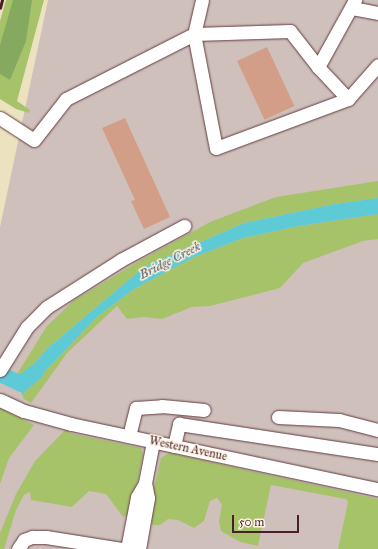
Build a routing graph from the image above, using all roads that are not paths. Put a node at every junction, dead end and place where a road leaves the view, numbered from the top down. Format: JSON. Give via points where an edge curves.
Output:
{"nodes":[{"id":1,"x":202,"y":0,"type":"edge"},
{"id":2,"x":353,"y":4,"type":"edge"},
{"id":3,"x":378,"y":12,"type":"edge"},
{"id":4,"x":194,"y":34,"type":"junction"},
{"id":5,"x":378,"y":65,"type":"edge"},
{"id":6,"x":318,"y":67,"type":"junction"},
{"id":7,"x":348,"y":99,"type":"junction"},
{"id":8,"x":0,"y":118,"type":"edge"},
{"id":9,"x":184,"y":226,"type":"dead end"},
{"id":10,"x":2,"y":367,"type":"edge"},
{"id":11,"x":0,"y":400,"type":"edge"},
{"id":12,"x":204,"y":410,"type":"dead end"},
{"id":13,"x":278,"y":417,"type":"dead end"},
{"id":14,"x":378,"y":430,"type":"edge"},
{"id":15,"x":129,"y":436,"type":"junction"},
{"id":16,"x":153,"y":442,"type":"junction"},
{"id":17,"x":174,"y":446,"type":"junction"},
{"id":18,"x":378,"y":454,"type":"edge"},
{"id":19,"x":146,"y":483,"type":"junction"},
{"id":20,"x":378,"y":489,"type":"edge"},
{"id":21,"x":18,"y":549,"type":"edge"},
{"id":22,"x":123,"y":549,"type":"edge"},
{"id":23,"x":127,"y":549,"type":"edge"},
{"id":24,"x":139,"y":549,"type":"edge"}],
"edges":[{"from":1,"to":4,"type":"street"},
{"from":2,"to":3,"type":"street"},
{"from":2,"to":6,"type":"street"},
{"from":4,"to":6,"type":"street","via":[[290,31]]},
{"from":4,"to":7,"type":"street","via":[[216,148]]},
{"from":4,"to":8,"type":"street","via":[[66,99],[34,140]]},
{"from":5,"to":7,"type":"street"},
{"from":6,"to":7,"type":"street"},
{"from":9,"to":10,"type":"street","via":[[120,260],[56,300],[27,328]]},
{"from":11,"to":15,"type":"street","name":"Western Avenue","via":[[24,411]]},
{"from":12,"to":15,"type":"street","via":[[162,406],[136,408]]},
{"from":13,"to":14,"type":"street","via":[[339,420]]},
{"from":15,"to":16,"type":"street","name":"Western Avenue"},
{"from":16,"to":17,"type":"street","name":"Western Avenue"},
{"from":16,"to":19,"type":"street"},
{"from":17,"to":18,"type":"street","via":[[179,424]]},
{"from":17,"to":20,"type":"street","name":"Western Avenue"},
{"from":19,"to":23,"type":"street","via":[[137,497]]},
{"from":19,"to":24,"type":"street","via":[[148,498]]},
{"from":21,"to":22,"type":"street","via":[[24,540],[46,536]]}]}
